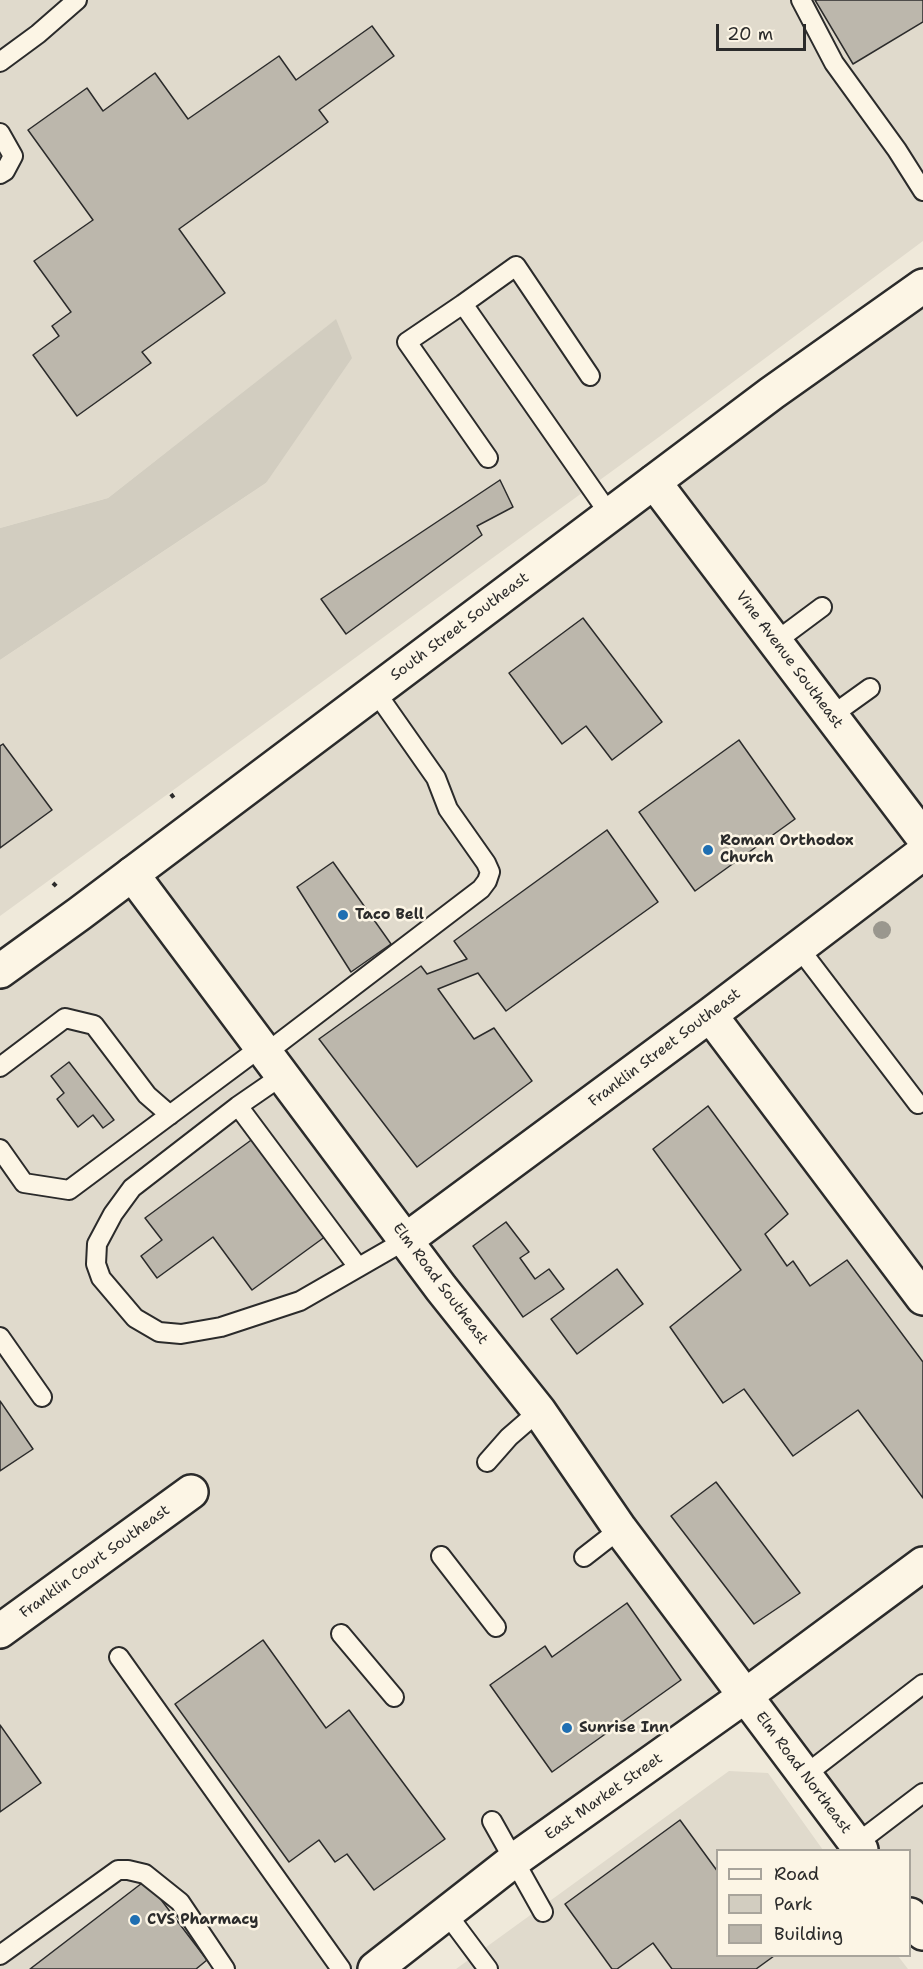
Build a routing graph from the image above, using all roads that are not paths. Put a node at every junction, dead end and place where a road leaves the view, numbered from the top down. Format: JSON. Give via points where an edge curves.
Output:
{"nodes":[{"id":1,"x":77,"y":0,"type":"edge"},
{"id":2,"x":801,"y":0,"type":"edge"},
{"id":3,"x":0,"y":62,"type":"edge"},
{"id":4,"x":0,"y":133,"type":"edge"},
{"id":5,"x":0,"y":174,"type":"edge"},
{"id":6,"x":923,"y":191,"type":"edge"},
{"id":7,"x":923,"y":286,"type":"edge"},
{"id":8,"x":463,"y":304,"type":"junction"},
{"id":9,"x":590,"y":376,"type":"dead end"},
{"id":10,"x":488,"y":458,"type":"dead end"},
{"id":11,"x":654,"y":482,"type":"junction"},
{"id":12,"x":610,"y":515,"type":"junction"},
{"id":13,"x":822,"y":606,"type":"dead end"},
{"id":14,"x":775,"y":642,"type":"junction"},
{"id":15,"x":870,"y":688,"type":"dead end"},
{"id":16,"x":375,"y":691,"type":"junction"},
{"id":17,"x":831,"y":716,"type":"junction"},
{"id":18,"x":923,"y":837,"type":"edge"},
{"id":19,"x":923,"y":853,"type":"edge"},
{"id":20,"x":132,"y":874,"type":"junction"},
{"id":21,"x":799,"y":948,"type":"junction"},
{"id":22,"x":0,"y":971,"type":"edge"},
{"id":23,"x":710,"y":1015,"type":"junction"},
{"id":24,"x":270,"y":1058,"type":"junction"},
{"id":25,"x":0,"y":1067,"type":"edge"},
{"id":26,"x":918,"y":1104,"type":"dead end"},
{"id":27,"x":238,"y":1106,"type":"junction"},
{"id":28,"x":170,"y":1115,"type":"junction"},
{"id":29,"x":0,"y":1149,"type":"edge"},
{"id":30,"x":406,"y":1240,"type":"junction"},
{"id":31,"x":358,"y":1267,"type":"junction"},
{"id":32,"x":923,"y":1298,"type":"edge"},
{"id":33,"x":0,"y":1337,"type":"edge"},
{"id":34,"x":42,"y":1397,"type":"dead end"},
{"id":35,"x":539,"y":1411,"type":"junction"},
{"id":36,"x":487,"y":1462,"type":"dead end"},
{"id":37,"x":191,"y":1492,"type":"dead end"},
{"id":38,"x":620,"y":1528,"type":"junction"},
{"id":39,"x":441,"y":1556,"type":"dead end"},
{"id":40,"x":584,"y":1557,"type":"dead end"},
{"id":41,"x":923,"y":1564,"type":"edge"},
{"id":42,"x":496,"y":1627,"type":"dead end"},
{"id":43,"x":0,"y":1631,"type":"edge"},
{"id":44,"x":341,"y":1634,"type":"dead end"},
{"id":45,"x":119,"y":1657,"type":"dead end"},
{"id":46,"x":923,"y":1684,"type":"edge"},
{"id":47,"x":745,"y":1696,"type":"junction"},
{"id":48,"x":394,"y":1697,"type":"dead end"},
{"id":49,"x":805,"y":1775,"type":"junction"},
{"id":50,"x":923,"y":1793,"type":"edge"},
{"id":51,"x":492,"y":1821,"type":"dead end"},
{"id":52,"x":859,"y":1847,"type":"edge"},
{"id":53,"x":513,"y":1861,"type":"junction"},
{"id":54,"x":543,"y":1912,"type":"dead end"},
{"id":55,"x":447,"y":1914,"type":"junction"},
{"id":56,"x":911,"y":1918,"type":"edge"},
{"id":57,"x":923,"y":1934,"type":"edge"},
{"id":58,"x":0,"y":1954,"type":"edge"},
{"id":59,"x":225,"y":1969,"type":"edge"},
{"id":60,"x":341,"y":1969,"type":"edge"},
{"id":61,"x":375,"y":1969,"type":"edge"},
{"id":62,"x":488,"y":1969,"type":"edge"}],
"edges":[{"from":1,"to":3,"type":"lane"},
{"from":2,"to":6,"type":"lane","via":[[834,63]]},
{"from":4,"to":5,"type":"lane","via":[[13,156]]},
{"from":7,"to":11,"type":"main road","name":"South Street Southeast"},
{"from":8,"to":9,"type":"lane","via":[[516,266]]},
{"from":8,"to":10,"type":"lane","via":[[407,342]]},
{"from":8,"to":12,"type":"lane"},
{"from":11,"to":12,"type":"main road","name":"South Street Southeast"},
{"from":11,"to":14,"type":"main road","name":"Vine Avenue Southeast"},
{"from":12,"to":16,"type":"main road","name":"South Street Southeast"},
{"from":13,"to":14,"type":"lane"},
{"from":14,"to":17,"type":"main road","name":"Vine Avenue Southeast"},
{"from":15,"to":17,"type":"lane"},
{"from":16,"to":20,"type":"main road","name":"South Street Southeast"},
{"from":16,"to":24,"type":"lane","via":[[436,778],[448,809],[490,872],[481,889]]},
{"from":17,"to":18,"type":"main road","name":"Vine Avenue Southeast"},
{"from":19,"to":21,"type":"main road","name":"Franklin Street Southeast"},
{"from":20,"to":22,"type":"main road","name":"South Street Southeast"},
{"from":20,"to":24,"type":"main road","name":"Elm Road Southeast"},
{"from":21,"to":23,"type":"main road","name":"Franklin Street Southeast"},
{"from":21,"to":26,"type":"lane"},
{"from":23,"to":30,"type":"main road","name":"Franklin Street Southeast"},
{"from":23,"to":32,"type":"main road"},
{"from":24,"to":27,"type":"lane"},
{"from":24,"to":28,"type":"lane"},
{"from":24,"to":30,"type":"main road","name":"Elm Road Southeast"},
{"from":25,"to":28,"type":"lane","via":[[64,1018],[94,1024],[147,1095]]},
{"from":27,"to":31,"type":"lane"},
{"from":27,"to":31,"type":"lane","via":[[132,1188],[112,1214],[97,1244],[96,1264],[101,1278],[135,1318],[159,1332],[182,1334],[221,1327],[300,1301]]},
{"from":28,"to":29,"type":"lane","via":[[69,1190],[24,1183]]},
{"from":30,"to":31,"type":"lane"},
{"from":30,"to":35,"type":"main road","name":"Elm Road Southeast"},
{"from":33,"to":34,"type":"lane"},
{"from":35,"to":36,"type":"lane"},
{"from":35,"to":38,"type":"main road","name":"Elm Road Southeast"},
{"from":37,"to":43,"type":"main road","name":"Franklin Court Southeast"},
{"from":38,"to":40,"type":"lane"},
{"from":38,"to":47,"type":"main road","name":"Elm Road Southeast"},
{"from":39,"to":42,"type":"lane"},
{"from":41,"to":47,"type":"main road","name":"East Market Street"},
{"from":44,"to":48,"type":"lane"},
{"from":45,"to":60,"type":"lane"},
{"from":46,"to":49,"type":"lane"},
{"from":47,"to":49,"type":"main road","name":"Elm Road Northeast"},
{"from":47,"to":53,"type":"main road","name":"East Market Street"},
{"from":49,"to":52,"type":"main road","name":"Elm Road Northeast"},
{"from":50,"to":52,"type":"lane"},
{"from":51,"to":53,"type":"lane"},
{"from":53,"to":54,"type":"lane"},
{"from":53,"to":55,"type":"main road","name":"East Market Street"},
{"from":55,"to":61,"type":"main road","name":"East Market Street"},
{"from":55,"to":62,"type":"lane"},
{"from":56,"to":57,"type":"main road"},
{"from":58,"to":59,"type":"lane","via":[[118,1870],[128,1870],[145,1874],[180,1902]]}]}
